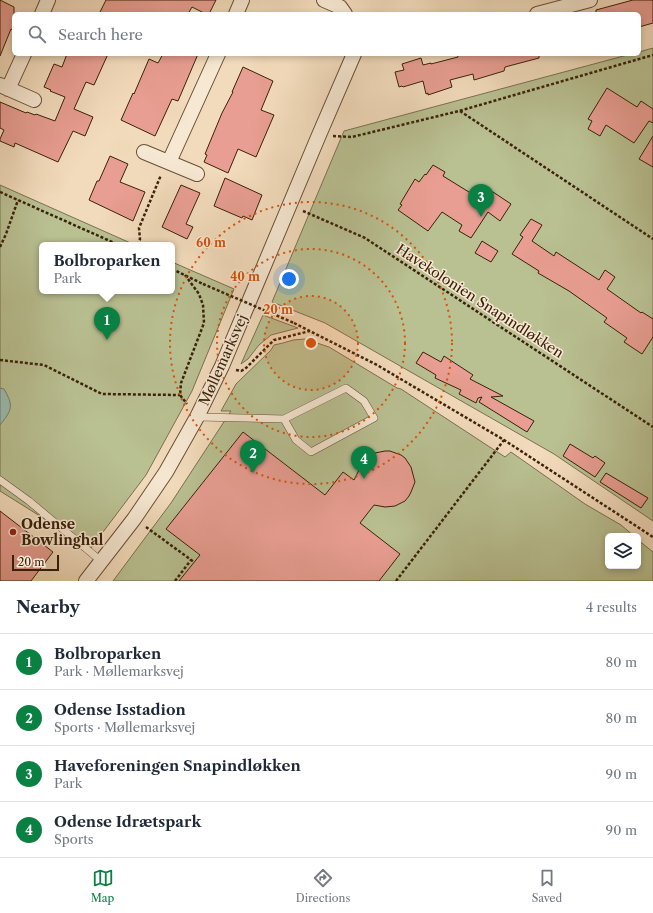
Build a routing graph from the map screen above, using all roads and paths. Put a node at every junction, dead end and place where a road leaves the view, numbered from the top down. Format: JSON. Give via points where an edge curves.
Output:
{"nodes":[{"id":1,"x":48,"y":0,"type":"edge"},
{"id":2,"x":242,"y":0,"type":"edge"},
{"id":3,"x":324,"y":0,"type":"edge"},
{"id":4,"x":590,"y":0,"type":"edge"},
{"id":5,"x":566,"y":3,"type":"edge"},
{"id":6,"x":43,"y":12,"type":"edge"},
{"id":7,"x":237,"y":12,"type":"edge"},
{"id":8,"x":344,"y":12,"type":"edge"},
{"id":9,"x":542,"y":12,"type":"edge"},
{"id":10,"x":653,"y":55,"type":"edge"},
{"id":11,"x":23,"y":56,"type":"edge"},
{"id":12,"x":217,"y":56,"type":"edge"},
{"id":13,"x":353,"y":56,"type":"edge"},
{"id":14,"x":4,"y":87,"type":"edge"},
{"id":15,"x":34,"y":100,"type":"dead end"},
{"id":16,"x":459,"y":111,"type":"junction"},
{"id":17,"x":319,"y":135,"type":"junction"},
{"id":18,"x":144,"y":152,"type":"dead end"},
{"id":19,"x":168,"y":162,"type":"junction"},
{"id":20,"x":197,"y":174,"type":"dead end"},
{"id":21,"x":0,"y":192,"type":"edge"},
{"id":22,"x":18,"y":200,"type":"junction"},
{"id":23,"x":289,"y":206,"type":"junction"},
{"id":24,"x":653,"y":239,"type":"edge"},
{"id":25,"x":112,"y":242,"type":"edge"},
{"id":26,"x":139,"y":242,"type":"edge"},
{"id":27,"x":0,"y":247,"type":"edge"},
{"id":28,"x":175,"y":270,"type":"edge"},
{"id":29,"x":185,"y":275,"type":"junction"},
{"id":30,"x":310,"y":331,"type":"junction"},
{"id":31,"x":0,"y":360,"type":"edge"},
{"id":32,"x":222,"y":366,"type":"junction"},
{"id":33,"x":180,"y":395,"type":"junction"},
{"id":34,"x":197,"y":417,"type":"junction"},
{"id":35,"x":284,"y":419,"type":"junction"},
{"id":36,"x":653,"y":427,"type":"edge"},
{"id":37,"x":504,"y":440,"type":"junction"},
{"id":38,"x":0,"y":480,"type":"edge"},
{"id":39,"x":134,"y":519,"type":"junction"},
{"id":40,"x":653,"y":537,"type":"edge"},
{"id":41,"x":102,"y":561,"type":"junction"},
{"id":42,"x":86,"y":581,"type":"edge"},
{"id":43,"x":175,"y":581,"type":"edge"},
{"id":44,"x":396,"y":581,"type":"edge"}],
"edges":[{"from":1,"to":6,"type":"street"},
{"from":2,"to":7,"type":"street"},
{"from":3,"to":8,"type":"street","via":[[340,7]]},
{"from":4,"to":5,"type":"street"},
{"from":5,"to":9,"type":"street"},
{"from":10,"to":16,"type":"path"},
{"from":11,"to":14,"type":"street"},
{"from":12,"to":19,"type":"street"},
{"from":13,"to":17,"type":"street","name":"Møllemarksvej"},
{"from":14,"to":15,"type":"street"},
{"from":16,"to":17,"type":"path","via":[[352,137]]},
{"from":16,"to":24,"type":"path"},
{"from":17,"to":23,"type":"street","name":"Møllemarksvej"},
{"from":18,"to":19,"type":"street"},
{"from":19,"to":20,"type":"street"},
{"from":19,"to":26,"type":"path","via":[[139,228]]},
{"from":21,"to":22,"type":"path"},
{"from":22,"to":25,"type":"path"},
{"from":22,"to":27,"type":"path"},
{"from":23,"to":32,"type":"street","name":"Møllemarksvej"},
{"from":23,"to":36,"type":"path","name":"Havekolonien Snapindløkken","via":[[365,238]]},
{"from":28,"to":29,"type":"path"},
{"from":29,"to":30,"type":"path","bridge":true},
{"from":29,"to":33,"type":"path","via":[[199,294],[203,305],[204,323],[181,383]]},
{"from":30,"to":32,"type":"path","via":[[274,340],[241,371]]},
{"from":30,"to":37,"type":"path","via":[[377,365]]},
{"from":31,"to":33,"type":"path","via":[[44,365],[102,394]]},
{"from":32,"to":34,"type":"street","name":"Møllemarksvej"},
{"from":33,"to":34,"type":"path"},
{"from":34,"to":35,"type":"lane"},
{"from":34,"to":39,"type":"street","name":"Møllemarksvej","via":[[166,472]]},
{"from":35,"to":35,"type":"lane","via":[[346,388],[364,402],[374,418],[311,452],[296,440]]},
{"from":37,"to":40,"type":"path"},
{"from":37,"to":44,"type":"path"},
{"from":38,"to":41,"type":"lane","via":[[30,501]]},
{"from":39,"to":41,"type":"street","name":"Møllemarksvej"},
{"from":39,"to":43,"type":"path","via":[[192,561]]},
{"from":41,"to":42,"type":"street","name":"Møllemarksvej"}]}
